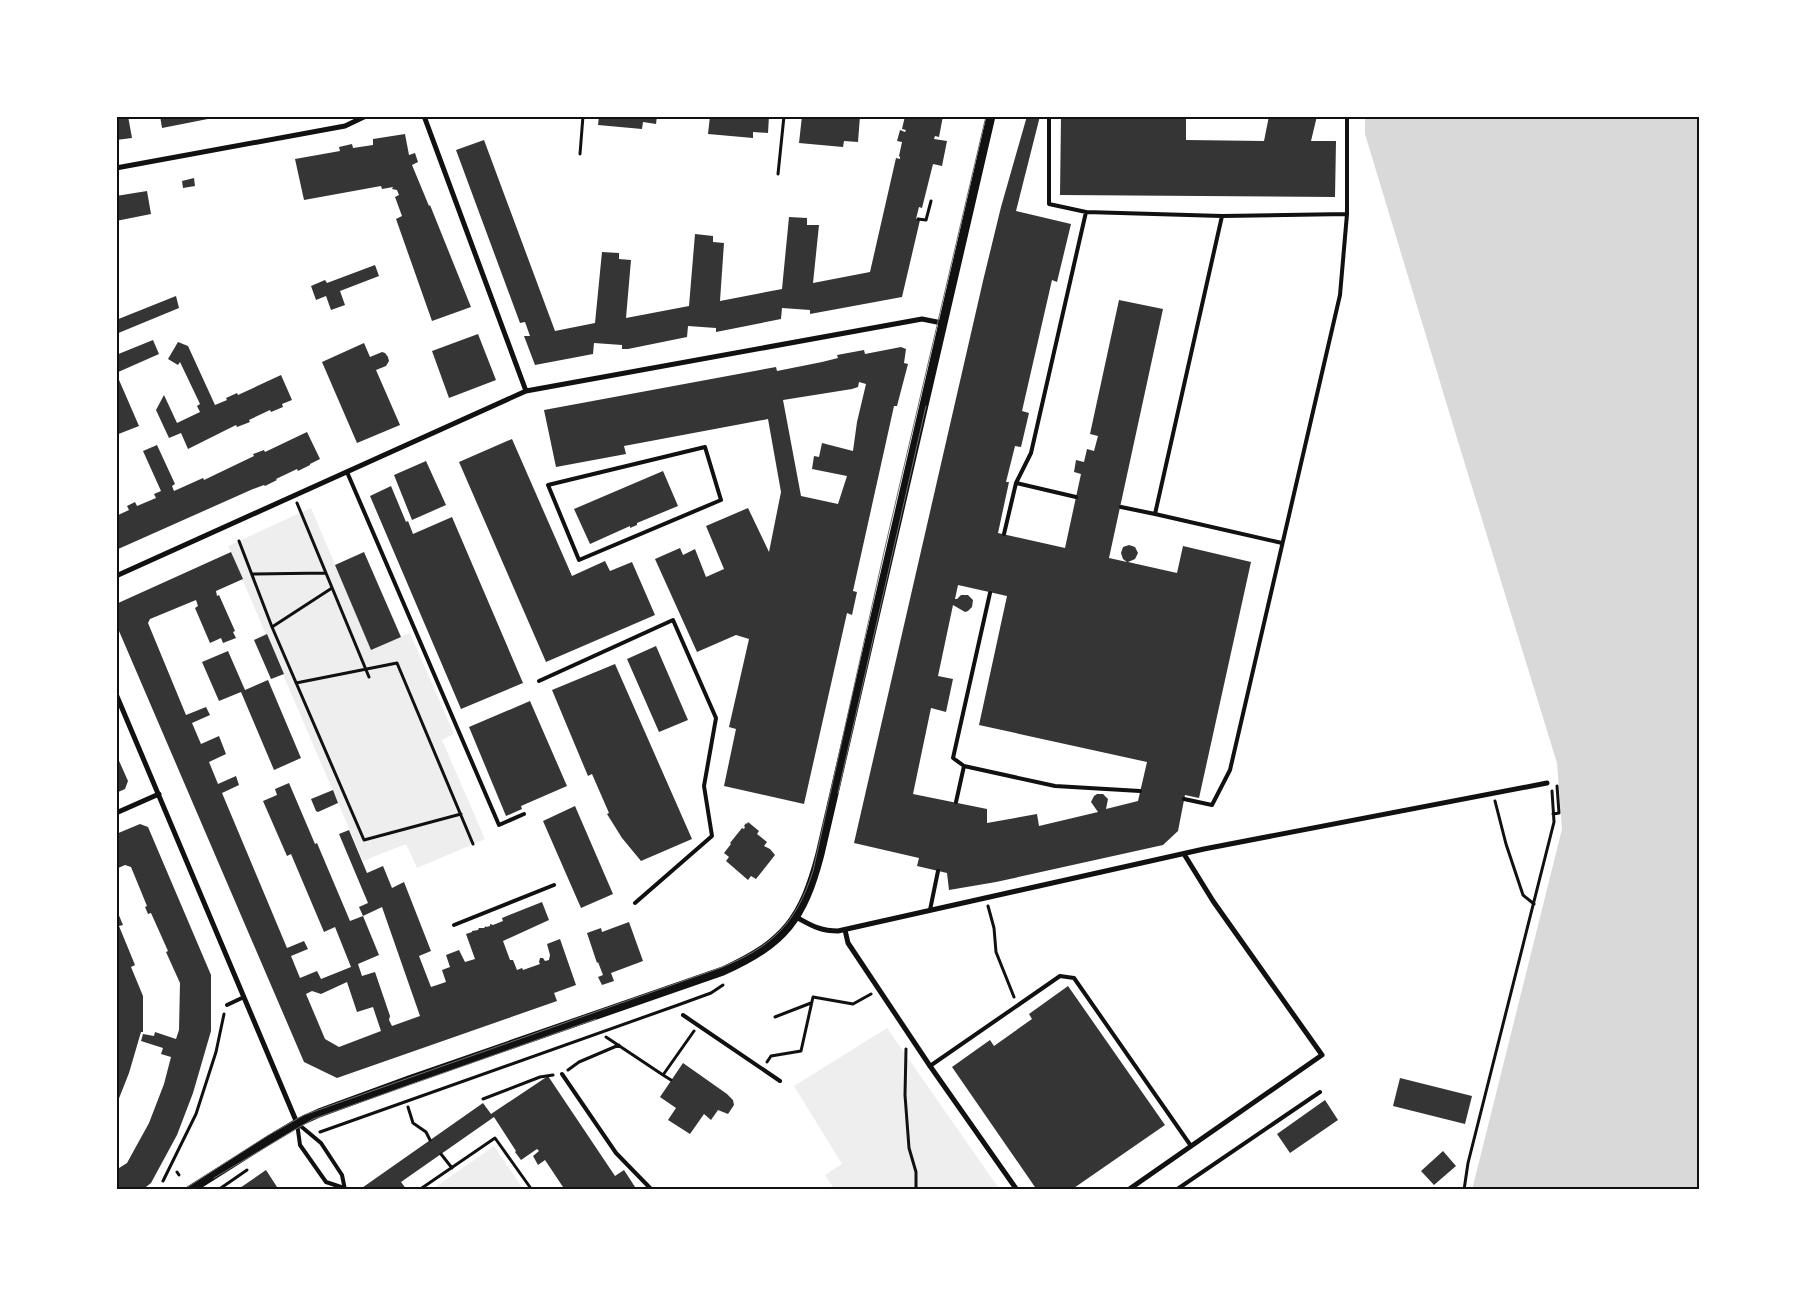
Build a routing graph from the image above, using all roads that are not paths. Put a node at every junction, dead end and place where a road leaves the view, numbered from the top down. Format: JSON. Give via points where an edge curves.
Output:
{"nodes":[{"id":1,"x":366,"y":116,"type":"edge"},
{"id":2,"x":424,"y":116,"type":"edge"},
{"id":3,"x":991,"y":116,"type":"edge"},
{"id":4,"x":1049,"y":116,"type":"edge"},
{"id":5,"x":1347,"y":116,"type":"edge"},
{"id":6,"x":116,"y":168,"type":"edge"},
{"id":7,"x":1086,"y":212,"type":"junction"},
{"id":8,"x":1347,"y":214,"type":"junction"},
{"id":9,"x":1222,"y":216,"type":"junction"},
{"id":10,"x":942,"y":323,"type":"junction"},
{"id":11,"x":526,"y":391,"type":"junction"},
{"id":12,"x":347,"y":472,"type":"junction"},
{"id":13,"x":1016,"y":483,"type":"junction"},
{"id":14,"x":1076,"y":497,"type":"dead end"},
{"id":15,"x":1120,"y":508,"type":"dead end"},
{"id":16,"x":1155,"y":514,"type":"junction"},
{"id":17,"x":1004,"y":534,"type":"dead end"},
{"id":18,"x":636,"y":537,"type":"joint"},
{"id":19,"x":1282,"y":544,"type":"junction"},
{"id":20,"x":116,"y":576,"type":"edge"},
{"id":21,"x":990,"y":593,"type":"dead end"},
{"id":22,"x":539,"y":681,"type":"dead end"},
{"id":23,"x":116,"y":694,"type":"edge"},
{"id":24,"x":964,"y":766,"type":"junction"},
{"id":25,"x":1547,"y":783,"type":"road end"},
{"id":26,"x":1140,"y":791,"type":"dead end"},
{"id":27,"x":159,"y":794,"type":"junction"},
{"id":28,"x":1184,"y":800,"type":"dead end"},
{"id":29,"x":956,"y":802,"type":"dead end"},
{"id":30,"x":116,"y":813,"type":"edge"},
{"id":31,"x":524,"y":814,"type":"dead end"},
{"id":32,"x":1184,"y":854,"type":"junction"},
{"id":33,"x":938,"y":871,"type":"dead end"},
{"id":34,"x":554,"y":885,"type":"dead end"},
{"id":35,"x":635,"y":903,"type":"dead end"},
{"id":36,"x":930,"y":910,"type":"junction"},
{"id":37,"x":796,"y":917,"type":"junction"},
{"id":38,"x":454,"y":925,"type":"dead end"},
{"id":39,"x":845,"y":930,"type":"junction"},
{"id":40,"x":244,"y":997,"type":"junction"},
{"id":41,"x":227,"y":1004,"type":"dead end"},
{"id":42,"x":683,"y":1015,"type":"dead end"},
{"id":43,"x":930,"y":1066,"type":"junction"},
{"id":44,"x":562,"y":1074,"type":"road end"},
{"id":45,"x":780,"y":1081,"type":"dead end"},
{"id":46,"x":1320,"y":1092,"type":"dead end"},
{"id":47,"x":297,"y":1123,"type":"junction"},
{"id":48,"x":1191,"y":1146,"type":"junction"},
{"id":49,"x":345,"y":1189,"type":"edge"},
{"id":50,"x":190,"y":1190,"type":"edge"},
{"id":51,"x":652,"y":1190,"type":"edge"},
{"id":52,"x":1017,"y":1190,"type":"edge"},
{"id":53,"x":1128,"y":1190,"type":"edge"},
{"id":54,"x":1176,"y":1190,"type":"edge"}],
"edges":[{"from":1,"to":6,"type":"street","via":[[345,126]]},
{"from":2,"to":11,"type":"street"},
{"from":3,"to":10,"type":"street"},
{"from":4,"to":7,"type":"lane","via":[[1049,204]]},
{"from":5,"to":8,"type":"lane"},
{"from":7,"to":9,"type":"lane"},
{"from":7,"to":13,"type":"lane","via":[[1031,453]]},
{"from":8,"to":9,"type":"lane"},
{"from":8,"to":19,"type":"lane","via":[[1340,295]]},
{"from":9,"to":16,"type":"lane"},
{"from":10,"to":11,"type":"street","via":[[922,319]]},
{"from":10,"to":37,"type":"street","via":[[820,854],[812,886]]},
{"from":11,"to":12,"type":"street"},
{"from":12,"to":20,"type":"street"},
{"from":12,"to":31,"type":"lane","via":[[500,825]]},
{"from":13,"to":14,"type":"lane"},
{"from":13,"to":17,"type":"lane"},
{"from":15,"to":16,"type":"lane"},
{"from":16,"to":19,"type":"lane"},
{"from":18,"to":18,"type":"lane","via":[[579,560],[548,484],[705,447],[721,500]]},
{"from":19,"to":28,"type":"lane","via":[[1230,770],[1212,805]]},
{"from":21,"to":24,"type":"lane","via":[[953,758]]},
{"from":22,"to":35,"type":"lane","via":[[673,620],[716,718],[704,786],[712,836]]},
{"from":23,"to":27,"type":"street"},
{"from":24,"to":26,"type":"lane","via":[[1055,786]]},
{"from":24,"to":29,"type":"lane"},
{"from":25,"to":32,"type":"street"},
{"from":27,"to":30,"type":"street"},
{"from":27,"to":40,"type":"street"},
{"from":32,"to":36,"type":"street"},
{"from":32,"to":48,"type":"street","via":[[1213,901],[1322,1055]]},
{"from":33,"to":36,"type":"lane"},
{"from":34,"to":38,"type":"lane"},
{"from":36,"to":39,"type":"street"},
{"from":37,"to":39,"type":"street","via":[[824,931]]},
{"from":37,"to":47,"type":"street","via":[[766,948],[723,971],[409,1080]]},
{"from":39,"to":43,"type":"street","via":[[848,943]]},
{"from":40,"to":41,"type":"lane"},
{"from":40,"to":47,"type":"street"},
{"from":42,"to":45,"type":"lane"},
{"from":43,"to":48,"type":"lane","via":[[1060,976],[1074,978]]},
{"from":43,"to":52,"type":"street"},
{"from":44,"to":51,"type":"lane","via":[[616,1153]]},
{"from":46,"to":54,"type":"lane"},
{"from":47,"to":49,"type":"lane","via":[[321,1143],[342,1175]]},
{"from":47,"to":49,"type":"lane","via":[[300,1145],[326,1182]]},
{"from":47,"to":50,"type":"street"},
{"from":48,"to":53,"type":"street"}]}
